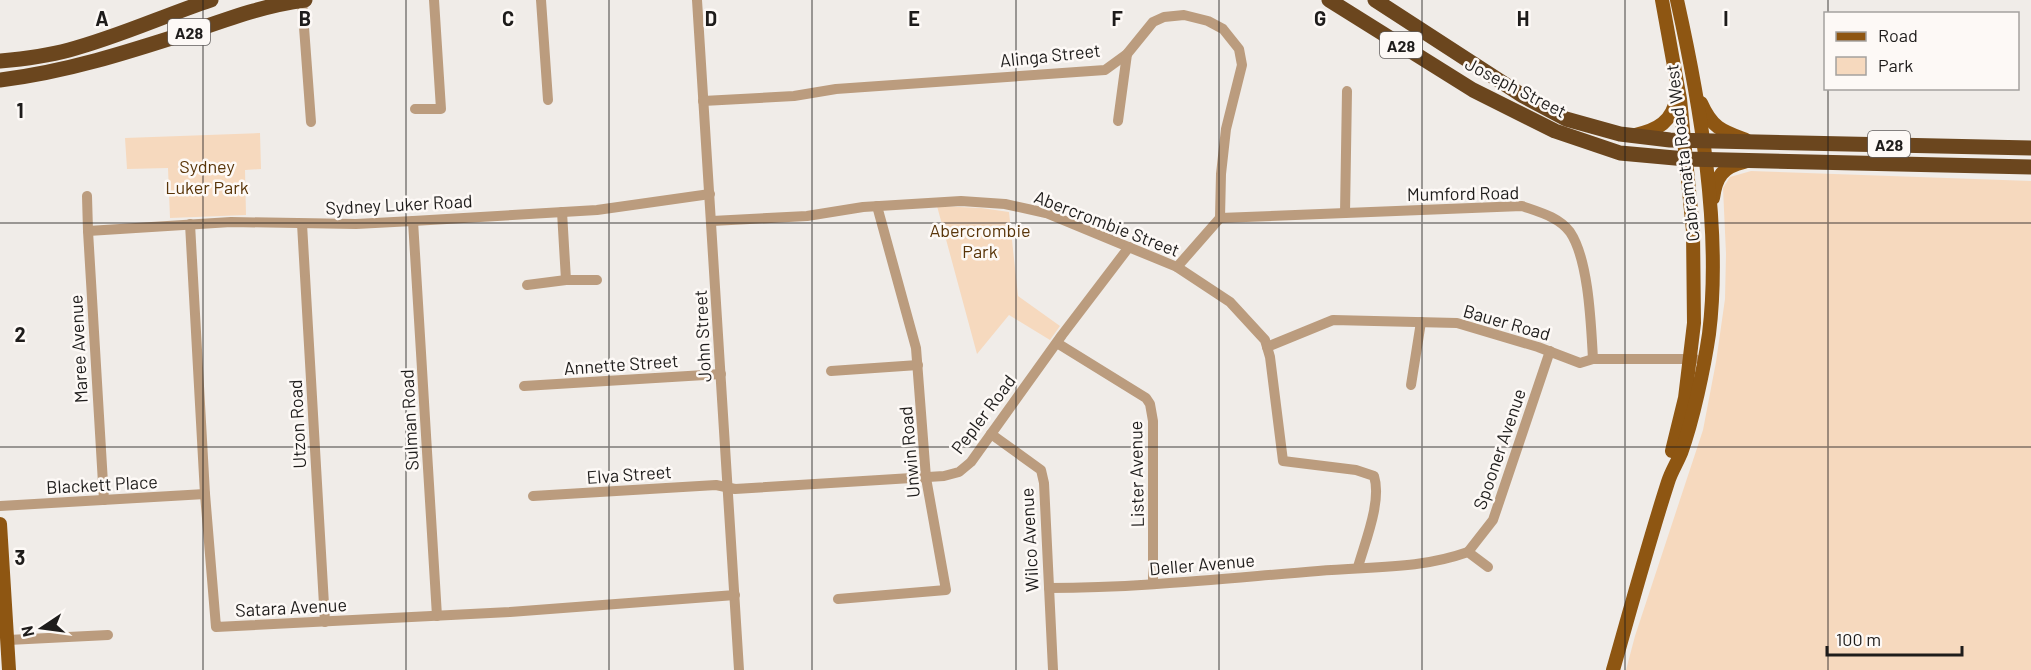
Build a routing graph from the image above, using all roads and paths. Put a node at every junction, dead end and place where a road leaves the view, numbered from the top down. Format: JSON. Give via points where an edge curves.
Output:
{"nodes":[{"id":1,"x":211,"y":0,"type":"edge"},
{"id":2,"x":304,"y":0,"type":"edge"},
{"id":3,"x":434,"y":0,"type":"edge"},
{"id":4,"x":541,"y":0,"type":"edge"},
{"id":5,"x":697,"y":0,"type":"edge"},
{"id":6,"x":1329,"y":0,"type":"edge"},
{"id":7,"x":1375,"y":0,"type":"edge"},
{"id":8,"x":1662,"y":0,"type":"edge"},
{"id":9,"x":1677,"y":0,"type":"edge"},
{"id":10,"x":1126,"y":54,"type":"junction"},
{"id":11,"x":0,"y":61,"type":"edge"},
{"id":12,"x":0,"y":80,"type":"edge"},
{"id":13,"x":1678,"y":86,"type":"junction"},
{"id":14,"x":1347,"y":91,"type":"dead end"},
{"id":15,"x":1694,"y":91,"type":"junction"},
{"id":16,"x":548,"y":100,"type":"dead end"},
{"id":17,"x":703,"y":101,"type":"junction"},
{"id":18,"x":415,"y":109,"type":"dead end"},
{"id":19,"x":1118,"y":121,"type":"dead end"},
{"id":20,"x":311,"y":122,"type":"dead end"},
{"id":21,"x":1630,"y":136,"type":"junction"},
{"id":22,"x":1684,"y":140,"type":"junction"},
{"id":23,"x":1701,"y":140,"type":"junction"},
{"id":24,"x":1747,"y":141,"type":"junction"},
{"id":25,"x":2031,"y":148,"type":"edge"},
{"id":26,"x":1686,"y":159,"type":"junction"},
{"id":27,"x":1704,"y":159,"type":"junction"},
{"id":28,"x":1758,"y":159,"type":"junction"},
{"id":29,"x":2031,"y":167,"type":"edge"},
{"id":30,"x":710,"y":194,"type":"junction"},
{"id":31,"x":87,"y":196,"type":"dead end"},
{"id":32,"x":877,"y":206,"type":"junction"},
{"id":33,"x":562,"y":212,"type":"junction"},
{"id":34,"x":1345,"y":213,"type":"junction"},
{"id":35,"x":1710,"y":214,"type":"junction"},
{"id":36,"x":1220,"y":218,"type":"junction"},
{"id":37,"x":413,"y":221,"type":"junction"},
{"id":38,"x":712,"y":221,"type":"junction"},
{"id":39,"x":190,"y":224,"type":"junction"},
{"id":40,"x":302,"y":225,"type":"junction"},
{"id":41,"x":88,"y":231,"type":"junction"},
{"id":42,"x":1129,"y":247,"type":"junction"},
{"id":43,"x":1177,"y":267,"type":"junction"},
{"id":44,"x":566,"y":280,"type":"junction"},
{"id":45,"x":597,"y":280,"type":"dead end"},
{"id":46,"x":527,"y":285,"type":"dead end"},
{"id":47,"x":1420,"y":322,"type":"junction"},
{"id":48,"x":1057,"y":343,"type":"junction"},
{"id":49,"x":1267,"y":347,"type":"junction"},
{"id":50,"x":1550,"y":351,"type":"junction"},
{"id":51,"x":1593,"y":359,"type":"junction"},
{"id":52,"x":1697,"y":359,"type":"junction"},
{"id":53,"x":918,"y":365,"type":"junction"},
{"id":54,"x":831,"y":371,"type":"dead end"},
{"id":55,"x":721,"y":374,"type":"junction"},
{"id":56,"x":1412,"y":385,"type":"dead end"},
{"id":57,"x":524,"y":386,"type":"dead end"},
{"id":58,"x":991,"y":434,"type":"junction"},
{"id":59,"x":926,"y":478,"type":"junction"},
{"id":60,"x":728,"y":487,"type":"junction"},
{"id":61,"x":205,"y":494,"type":"junction"},
{"id":62,"x":533,"y":496,"type":"dead end"},
{"id":63,"x":104,"y":500,"type":"junction"},
{"id":64,"x":0,"y":506,"type":"edge"},
{"id":65,"x":0,"y":524,"type":"edge"},
{"id":66,"x":1468,"y":552,"type":"junction"},
{"id":67,"x":1,"y":562,"type":"edge"},
{"id":68,"x":1358,"y":567,"type":"junction"},
{"id":69,"x":1488,"y":567,"type":"dead end"},
{"id":70,"x":1154,"y":584,"type":"junction"},
{"id":71,"x":1049,"y":588,"type":"junction"},
{"id":72,"x":735,"y":595,"type":"junction"},
{"id":73,"x":838,"y":599,"type":"dead end"},
{"id":74,"x":437,"y":616,"type":"junction"},
{"id":75,"x":325,"y":622,"type":"junction"},
{"id":76,"x":108,"y":635,"type":"dead end"},
{"id":77,"x":8,"y":640,"type":"junction"},
{"id":78,"x":0,"y":670,"type":"edge"},
{"id":79,"x":9,"y":670,"type":"edge"},
{"id":80,"x":739,"y":670,"type":"edge"},
{"id":81,"x":1053,"y":670,"type":"edge"},
{"id":82,"x":1614,"y":670,"type":"edge"}],
"edges":[{"from":1,"to":11,"type":"highway","number":"A28","via":[[68,51]]},
{"from":2,"to":12,"type":"highway","number":"A28","via":[[248,12],[73,68]]},
{"from":2,"to":20,"type":"street"},
{"from":3,"to":18,"type":"street","via":[[441,109]]},
{"from":4,"to":16,"type":"street"},
{"from":5,"to":17,"type":"street","name":"John Street"},
{"from":6,"to":26,"type":"highway","name":"Joseph Street","number":"A28","via":[[1473,90],[1555,131],[1620,153]]},
{"from":7,"to":21,"type":"highway","name":"Joseph Street","number":"A28","via":[[1523,96],[1566,119]]},
{"from":8,"to":13,"type":"main road","name":"Cabramatta Road West"},
{"from":9,"to":15,"type":"main road","name":"Cabramatta Road West"},
{"from":10,"to":17,"type":"street","name":"Alinga Street","via":[[1105,70]]},
{"from":10,"to":19,"type":"street"},
{"from":10,"to":36,"type":"street","name":"Alinga Street","via":[[1153,22],[1184,15],[1223,29],[1239,49],[1242,65],[1226,129]]},
{"from":13,"to":21,"type":"main road","via":[[1675,108],[1666,122],[1654,130]]},
{"from":13,"to":22,"type":"main road","name":"Cabramatta Road West"},
{"from":14,"to":34,"type":"street"},
{"from":15,"to":23,"type":"main road","name":"Cabramatta Road West"},
{"from":15,"to":24,"type":"main road","via":[[1712,123]]},
{"from":17,"to":30,"type":"street","name":"John Street"},
{"from":21,"to":22,"type":"highway","name":"Joseph Street","number":"A28"},
{"from":22,"to":23,"type":"highway","name":"Joseph Street","number":"A28"},
{"from":22,"to":26,"type":"main road","name":"Cabramatta Road West"},
{"from":23,"to":24,"type":"highway","number":"A28"},
{"from":23,"to":27,"type":"main road","name":"Cabramatta Road West"},
{"from":24,"to":25,"type":"highway","number":"A28"},
{"from":26,"to":27,"type":"highway","name":"Joseph Street","number":"A28"},
{"from":26,"to":52,"type":"main road","name":"Cabramatta Road West","via":[[1693,231]]},
{"from":27,"to":28,"type":"highway","number":"A28"},
{"from":27,"to":35,"type":"main road","name":"Cabramatta Road West"},
{"from":28,"to":29,"type":"highway","number":"A28"},
{"from":28,"to":35,"type":"main road","via":[[1721,172]]},
{"from":30,"to":33,"type":"street","name":"Sydney Luker Road"},
{"from":30,"to":38,"type":"street","name":"John Street"},
{"from":31,"to":41,"type":"street","name":"Maree Avenue"},
{"from":32,"to":38,"type":"street","name":"Abercrombie Street","via":[[822,215]]},
{"from":32,"to":42,"type":"street","name":"Abercrombie Street","via":[[962,201],[1005,204],[1046,213]]},
{"from":32,"to":53,"type":"street","name":"Unwin Road"},
{"from":33,"to":37,"type":"street","name":"Sydney Luker Road"},
{"from":33,"to":44,"type":"street"},
{"from":34,"to":36,"type":"street","name":"Mumford Road"},
{"from":34,"to":51,"type":"street","name":"Mumford Road","via":[[1522,206],[1552,216],[1569,231],[1578,249],[1590,304]]},
{"from":35,"to":52,"type":"main road","name":"Cabramatta Road West","via":[[1711,307]]},
{"from":36,"to":43,"type":"street"},
{"from":37,"to":40,"type":"street","name":"Sydney Luker Road"},
{"from":37,"to":74,"type":"street","name":"Sulman Road"},
{"from":38,"to":55,"type":"street","name":"John Street"},
{"from":39,"to":40,"type":"street","name":"Sydney Luker Road"},
{"from":39,"to":41,"type":"street","name":"Sydney Luker Road"},
{"from":39,"to":61,"type":"street","name":"Satara Avenue"},
{"from":40,"to":75,"type":"street","name":"Utzon Road"},
{"from":41,"to":63,"type":"street","name":"Maree Avenue"},
{"from":42,"to":43,"type":"street","name":"Abercrombie Street"},
{"from":42,"to":48,"type":"street","name":"Pepler Road"},
{"from":43,"to":49,"type":"street","name":"Abercrombie Street","via":[[1230,302]]},
{"from":44,"to":45,"type":"street"},
{"from":44,"to":46,"type":"street"},
{"from":47,"to":49,"type":"street","name":"Bauer Road","via":[[1333,320]]},
{"from":47,"to":50,"type":"street","name":"Bauer Road","via":[[1457,322]]},
{"from":47,"to":56,"type":"street"},
{"from":48,"to":58,"type":"street","name":"Pepler Road"},
{"from":48,"to":70,"type":"street","name":"Lister Avenue","via":[[1150,404]]},
{"from":49,"to":68,"type":"street","name":"Abercrombie Street","via":[[1283,461],[1374,476],[1375,504]]},
{"from":50,"to":51,"type":"street","name":"Bauer Road","via":[[1580,363]]},
{"from":50,"to":66,"type":"street","name":"Spooner Avenue","via":[[1493,520]]},
{"from":51,"to":52,"type":"street","name":"Bauer Road"},
{"from":52,"to":82,"type":"main road","name":"Cabramatta Road West","via":[[1672,450],[1669,477]]},
{"from":53,"to":54,"type":"street"},
{"from":53,"to":59,"type":"street","name":"Unwin Road"},
{"from":55,"to":57,"type":"street","name":"Annette Street"},
{"from":55,"to":60,"type":"street","name":"John Street"},
{"from":58,"to":59,"type":"street","name":"Pepler Road","via":[[972,462],[959,472]]},
{"from":58,"to":71,"type":"street","name":"Wilco Avenue","via":[[1041,470]]},
{"from":59,"to":60,"type":"street","name":"Pepler Road"},
{"from":59,"to":73,"type":"street","name":"Unwin Road","via":[[946,591]]},
{"from":60,"to":62,"type":"street","name":"Elva Street"},
{"from":60,"to":72,"type":"street","name":"John Street"},
{"from":61,"to":63,"type":"street","name":"Blackett Place"},
{"from":61,"to":75,"type":"street","name":"Satara Avenue","via":[[216,627]]},
{"from":63,"to":64,"type":"street","name":"Blackett Place"},
{"from":65,"to":67,"type":"main road"},
{"from":66,"to":68,"type":"street","via":[[1403,567]]},
{"from":66,"to":69,"type":"street"},
{"from":67,"to":77,"type":"main road"},
{"from":68,"to":70,"type":"street","name":"Deller Avenue"},
{"from":70,"to":71,"type":"street","name":"Deller Avenue"},
{"from":71,"to":81,"type":"street","name":"Wilco Avenue"},
{"from":72,"to":74,"type":"street","name":"Satara Avenue"},
{"from":72,"to":80,"type":"street","name":"John Street"},
{"from":74,"to":75,"type":"street","name":"Satara Avenue"},
{"from":76,"to":77,"type":"street"},
{"from":77,"to":79,"type":"main road"},
{"from":78,"to":79,"type":"street"}]}
